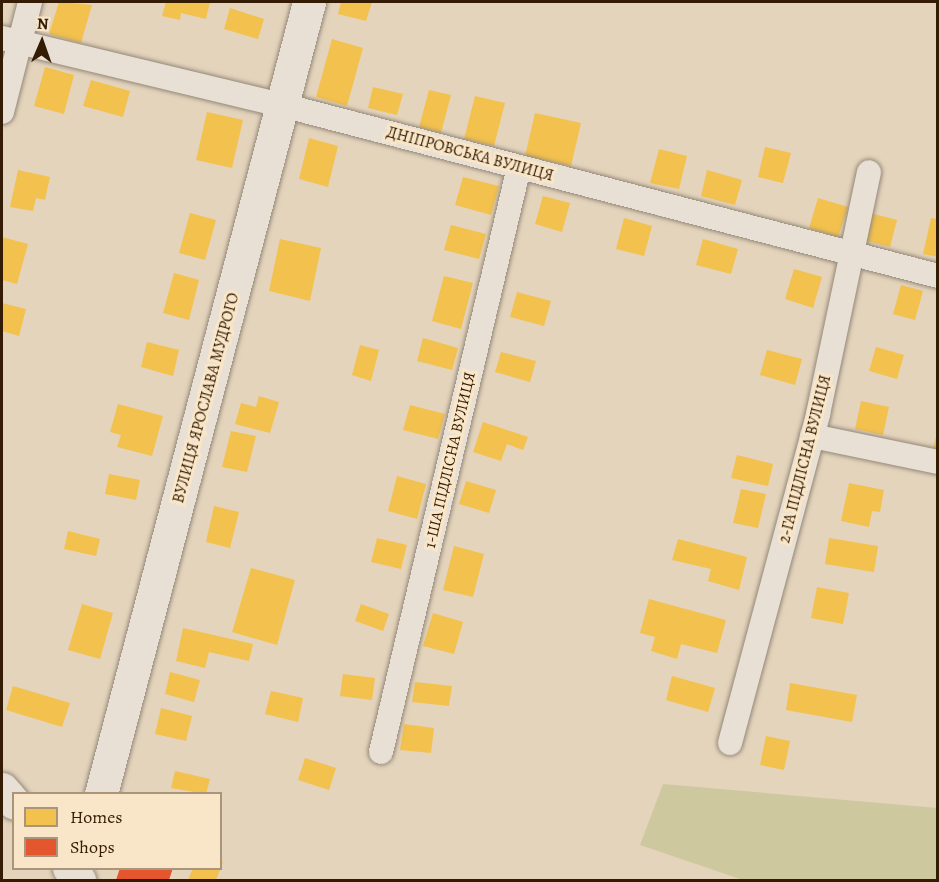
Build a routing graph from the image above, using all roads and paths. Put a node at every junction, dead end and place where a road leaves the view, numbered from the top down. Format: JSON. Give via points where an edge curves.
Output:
{"nodes":[{"id":1,"x":30,"y":2,"type":"edge"},
{"id":2,"x":309,"y":2,"type":"edge"},
{"id":3,"x":11,"y":40,"type":"edge"},
{"id":4,"x":282,"y":105,"type":"junction"},
{"id":5,"x":2,"y":112,"type":"edge"},
{"id":6,"x":519,"y":167,"type":"junction"},
{"id":7,"x":869,"y":172,"type":"dead end"},
{"id":8,"x":850,"y":254,"type":"junction"},
{"id":9,"x":938,"y":276,"type":"edge"},
{"id":10,"x":812,"y":436,"type":"junction"},
{"id":11,"x":938,"y":462,"type":"edge"},
{"id":12,"x":730,"y":743,"type":"dead end"},
{"id":13,"x":381,"y":753,"type":"dead end"},
{"id":14,"x":2,"y":789,"type":"edge"},
{"id":15,"x":102,"y":792,"type":"edge"},
{"id":16,"x":12,"y":801,"type":"edge"}],
"edges":[{"from":1,"to":3,"type":"street"},
{"from":2,"to":4,"type":"street","name":"ВУЛИЦЯ ЯРОСЛАВА МУДРОГО"},
{"from":3,"to":4,"type":"street","name":"ДНІПРОВСЬКА ВУЛИЦЯ"},
{"from":3,"to":5,"type":"street"},
{"from":4,"to":6,"type":"street","name":"ДНІПРОВСЬКА ВУЛИЦЯ"},
{"from":4,"to":15,"type":"street","name":"ВУЛИЦЯ ЯРОСЛАВА МУДРОГО"},
{"from":6,"to":8,"type":"street","name":"ДНІПРОВСЬКА ВУЛИЦЯ"},
{"from":6,"to":13,"type":"street","name":"1-ША ПІДЛІСНА ВУЛИЦЯ"},
{"from":7,"to":8,"type":"street","name":"2-ГА ПІДЛІСНА ВУЛИЦЯ"},
{"from":8,"to":9,"type":"street","name":"ДНІПРОВСЬКА ВУЛИЦЯ"},
{"from":8,"to":10,"type":"street","name":"2-ГА ПІДЛІСНА ВУЛИЦЯ"},
{"from":10,"to":11,"type":"street"},
{"from":10,"to":12,"type":"street","name":"2-ГА ПІДЛІСНА ВУЛИЦЯ"},
{"from":14,"to":16,"type":"street"}]}
